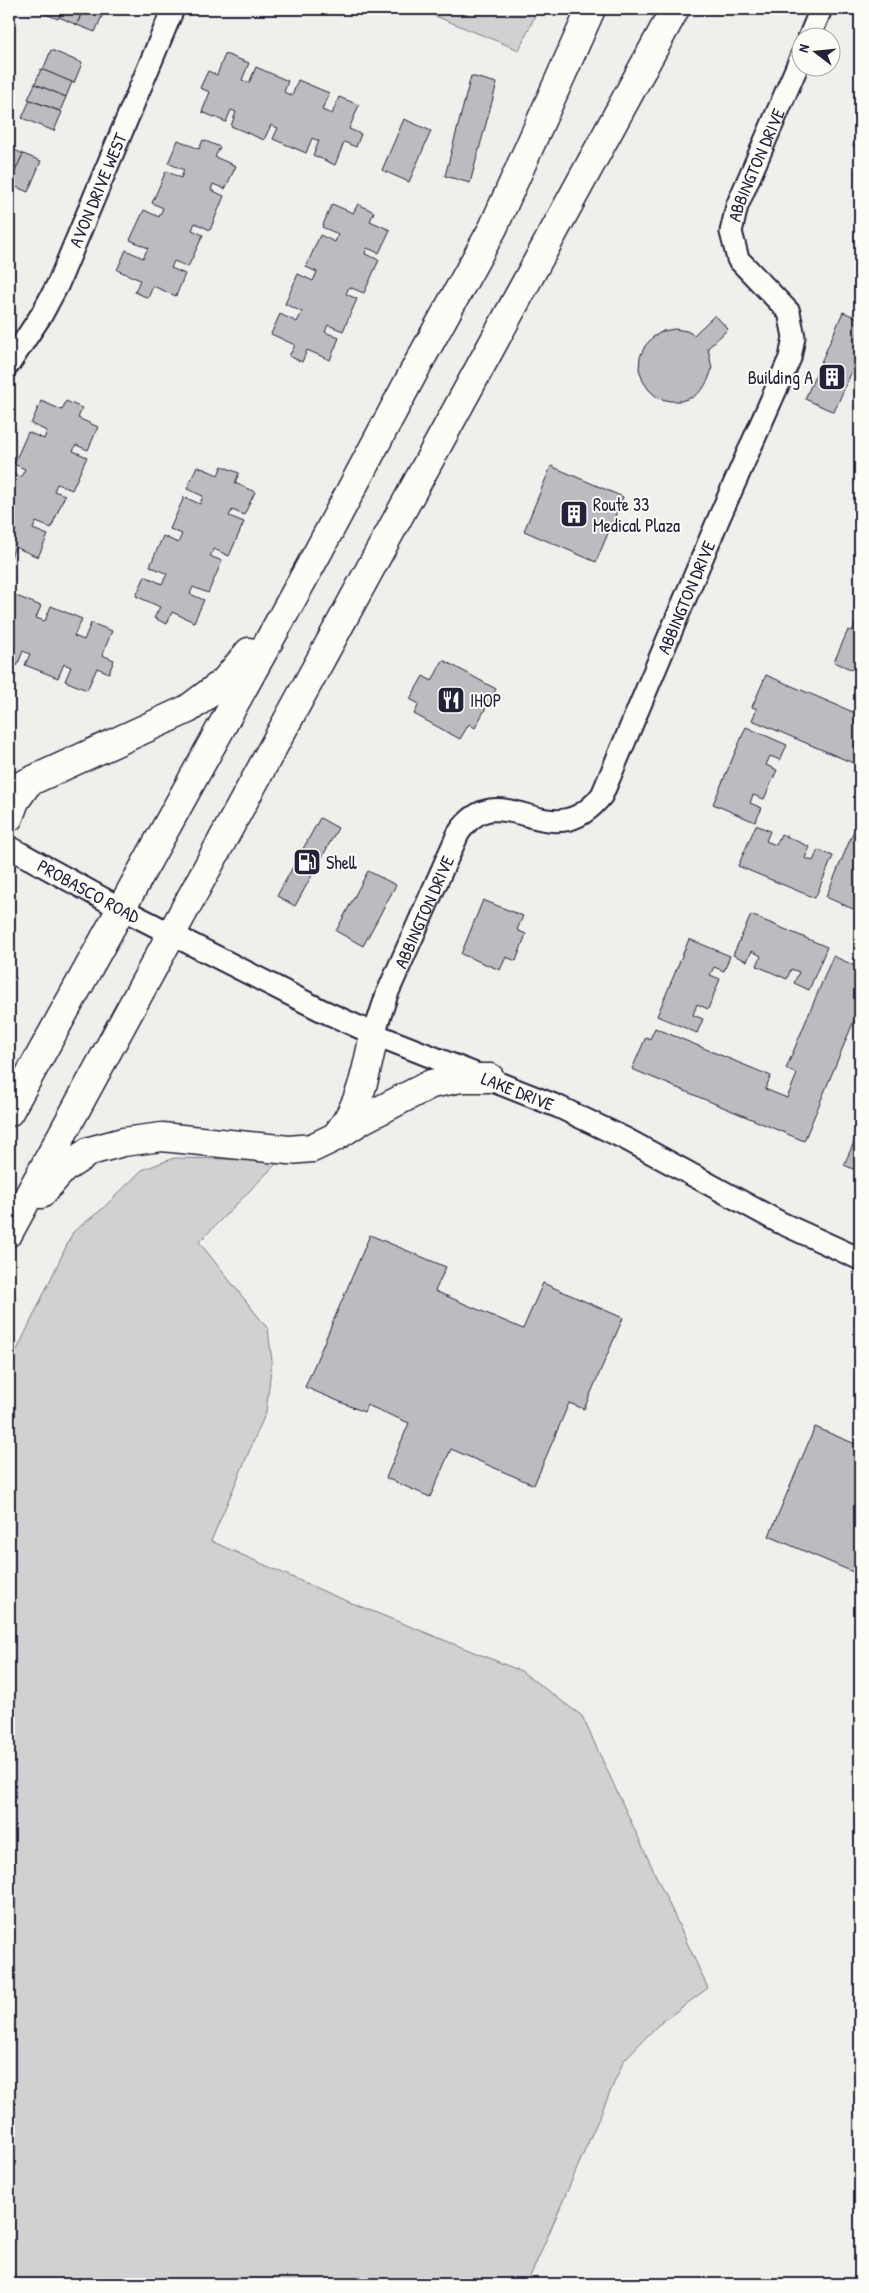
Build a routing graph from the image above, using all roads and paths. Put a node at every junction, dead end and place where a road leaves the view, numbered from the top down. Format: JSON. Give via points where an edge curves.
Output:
{"nodes":[{"id":1,"x":174,"y":9,"type":"edge"},
{"id":2,"x":591,"y":9,"type":"edge"},
{"id":3,"x":675,"y":9,"type":"edge"},
{"id":4,"x":692,"y":9,"type":"edge"},
{"id":5,"x":821,"y":9,"type":"edge"},
{"id":6,"x":813,"y":28,"type":"edge"},
{"id":7,"x":648,"y":61,"type":"junction"},
{"id":8,"x":792,"y":78,"type":"edge"},
{"id":9,"x":9,"y":364,"type":"edge"},
{"id":10,"x":318,"y":552,"type":"junction"},
{"id":11,"x":18,"y":788,"type":"edge"},
{"id":12,"x":9,"y":817,"type":"edge"},
{"id":13,"x":9,"y":847,"type":"edge"},
{"id":14,"x":120,"y":908,"type":"junction"},
{"id":15,"x":171,"y":933,"type":"junction"},
{"id":16,"x":374,"y":1034,"type":"junction"},
{"id":17,"x":490,"y":1078,"type":"junction"},
{"id":18,"x":9,"y":1112,"type":"edge"},
{"id":19,"x":335,"y":1137,"type":"junction"},
{"id":20,"x":11,"y":1228,"type":"edge"},
{"id":21,"x":860,"y":1259,"type":"edge"}],
"edges":[{"from":1,"to":9,"type":"street","name":"AVON DRIVE WEST","via":[[58,284]]},
{"from":2,"to":10,"type":"highway","via":[[493,228]]},
{"from":3,"to":7,"type":"highway"},
{"from":4,"to":7,"type":"highway"},
{"from":5,"to":6,"type":"street"},
{"from":7,"to":15,"type":"highway"},
{"from":8,"to":16,"type":"street","name":"ABBINGTON DRIVE","via":[[737,206],[731,232],[738,259],[789,312],[794,337],[790,358],[602,795],[593,807],[563,821],[502,809],[482,812],[464,824],[386,994]]},
{"from":10,"to":11,"type":"highway","via":[[249,652],[224,682],[188,709]]},
{"from":10,"to":14,"type":"highway"},
{"from":11,"to":12,"type":"highway"},
{"from":13,"to":14,"type":"street","name":"PROBASCO ROAD"},
{"from":14,"to":15,"type":"street","name":"PROBASCO ROAD"},
{"from":14,"to":18,"type":"highway"},
{"from":15,"to":16,"type":"street","name":"LAKE DRIVE"},
{"from":15,"to":20,"type":"highway"},
{"from":16,"to":17,"type":"street","name":"LAKE DRIVE"},
{"from":16,"to":19,"type":"highway","via":[[362,1089],[349,1119]]},
{"from":17,"to":19,"type":"highway","via":[[461,1078],[431,1084]]},
{"from":17,"to":21,"type":"street","name":"LAKE DRIVE","via":[[601,1127],[738,1201]]},
{"from":19,"to":20,"type":"highway","via":[[312,1148],[289,1150],[162,1137],[90,1151],[63,1169]]}]}
